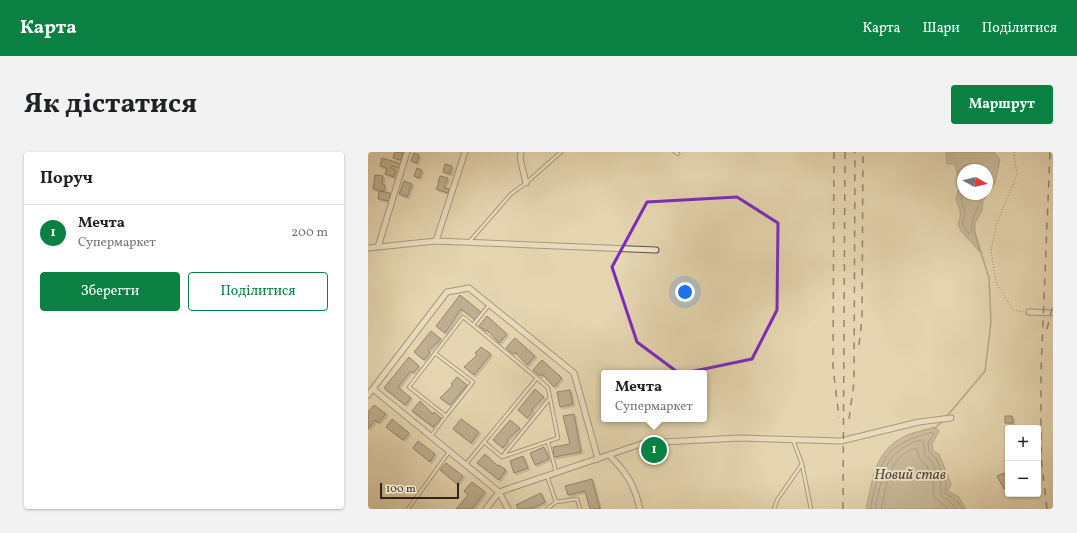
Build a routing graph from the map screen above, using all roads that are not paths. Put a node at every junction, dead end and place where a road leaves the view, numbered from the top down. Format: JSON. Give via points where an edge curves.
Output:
{"nodes":[{"id":1,"x":407,"y":152,"type":"edge"},
{"id":2,"x":466,"y":152,"type":"edge"},
{"id":3,"x":521,"y":152,"type":"edge"},
{"id":4,"x":561,"y":152,"type":"edge"},
{"id":5,"x":675,"y":152,"type":"edge"},
{"id":6,"x":678,"y":154,"type":"dead end"},
{"id":7,"x":526,"y":183,"type":"junction"},
{"id":8,"x":436,"y":241,"type":"junction"},
{"id":9,"x":468,"y":242,"type":"junction"},
{"id":10,"x":378,"y":247,"type":"junction"},
{"id":11,"x":368,"y":248,"type":"edge"},
{"id":12,"x":656,"y":250,"type":"dead end"},
{"id":13,"x":489,"y":304,"type":"junction"},
{"id":14,"x":1029,"y":312,"type":"road end"},
{"id":15,"x":1053,"y":313,"type":"edge"},
{"id":16,"x":473,"y":325,"type":"junction"},
{"id":17,"x":435,"y":353,"type":"junction"},
{"id":18,"x":537,"y":378,"type":"junction"},
{"id":19,"x":373,"y":389,"type":"junction"},
{"id":20,"x":368,"y":395,"type":"edge"},
{"id":21,"x":550,"y":398,"type":"junction"},
{"id":22,"x":446,"y":416,"type":"junction"},
{"id":23,"x":951,"y":418,"type":"dead end"},
{"id":24,"x":431,"y":436,"type":"junction"},
{"id":25,"x":792,"y":439,"type":"junction"},
{"id":26,"x":484,"y":442,"type":"junction"},
{"id":27,"x":548,"y":442,"type":"junction"},
{"id":28,"x":450,"y":452,"type":"junction"},
{"id":29,"x":609,"y":455,"type":"junction"},
{"id":30,"x":502,"y":457,"type":"junction"},
{"id":31,"x":598,"y":459,"type":"junction"},
{"id":32,"x":465,"y":464,"type":"junction"},
{"id":33,"x":802,"y":464,"type":"junction"},
{"id":34,"x":556,"y":473,"type":"junction"},
{"id":35,"x":547,"y":476,"type":"junction"},
{"id":36,"x":499,"y":492,"type":"junction"},
{"id":37,"x":556,"y":502,"type":"junction"},
{"id":38,"x":408,"y":509,"type":"edge"},
{"id":39,"x":486,"y":509,"type":"edge"},
{"id":40,"x":508,"y":509,"type":"edge"},
{"id":41,"x":546,"y":509,"type":"edge"},
{"id":42,"x":580,"y":509,"type":"edge"},
{"id":43,"x":640,"y":509,"type":"edge"},
{"id":44,"x":774,"y":509,"type":"edge"},
{"id":45,"x":811,"y":509,"type":"edge"}],
"edges":[{"from":1,"to":10,"type":"street"},
{"from":2,"to":8,"type":"street"},
{"from":3,"to":7,"type":"street"},
{"from":4,"to":7,"type":"lane"},
{"from":5,"to":6,"type":"lane"},
{"from":7,"to":9,"type":"lane","via":[[510,194]]},
{"from":8,"to":9,"type":"street"},
{"from":8,"to":10,"type":"street"},
{"from":9,"to":12,"type":"street"},
{"from":10,"to":11,"type":"street"},
{"from":13,"to":16,"type":"lane"},
{"from":13,"to":19,"type":"street","via":[[469,288],[446,292]]},
{"from":13,"to":31,"type":"street","via":[[574,373]]},
{"from":14,"to":15,"type":"street"},
{"from":16,"to":17,"type":"lane","via":[[463,317]]},
{"from":16,"to":18,"type":"lane"},
{"from":17,"to":22,"type":"lane","via":[[409,387]]},
{"from":17,"to":22,"type":"lane","via":[[473,382]]},
{"from":18,"to":21,"type":"lane","via":[[548,388]]},
{"from":18,"to":26,"type":"lane"},
{"from":19,"to":20,"type":"street"},
{"from":19,"to":24,"type":"street"},
{"from":21,"to":27,"type":"lane","via":[[558,438]]},
{"from":21,"to":30,"type":"lane"},
{"from":22,"to":24,"type":"lane"},
{"from":23,"to":25,"type":"street","via":[[918,422],[844,440]]},
{"from":24,"to":28,"type":"street"},
{"from":25,"to":29,"type":"street","via":[[740,438],[644,443]]},
{"from":25,"to":33,"type":"lane"},
{"from":26,"to":30,"type":"lane"},
{"from":26,"to":32,"type":"lane"},
{"from":27,"to":30,"type":"lane"},
{"from":27,"to":34,"type":"lane"},
{"from":28,"to":32,"type":"street"},
{"from":28,"to":38,"type":"lane"},
{"from":29,"to":31,"type":"street"},
{"from":29,"to":43,"type":"street","via":[[625,471],[637,495]]},
{"from":31,"to":34,"type":"street"},
{"from":32,"to":36,"type":"street"},
{"from":33,"to":44,"type":"lane","via":[[777,500]]},
{"from":33,"to":45,"type":"lane"},
{"from":34,"to":35,"type":"street"},
{"from":35,"to":36,"type":"street"},
{"from":35,"to":37,"type":"lane"},
{"from":36,"to":39,"type":"street"},
{"from":36,"to":40,"type":"street"},
{"from":37,"to":41,"type":"lane"},
{"from":37,"to":42,"type":"lane","via":[[577,498]]}]}
